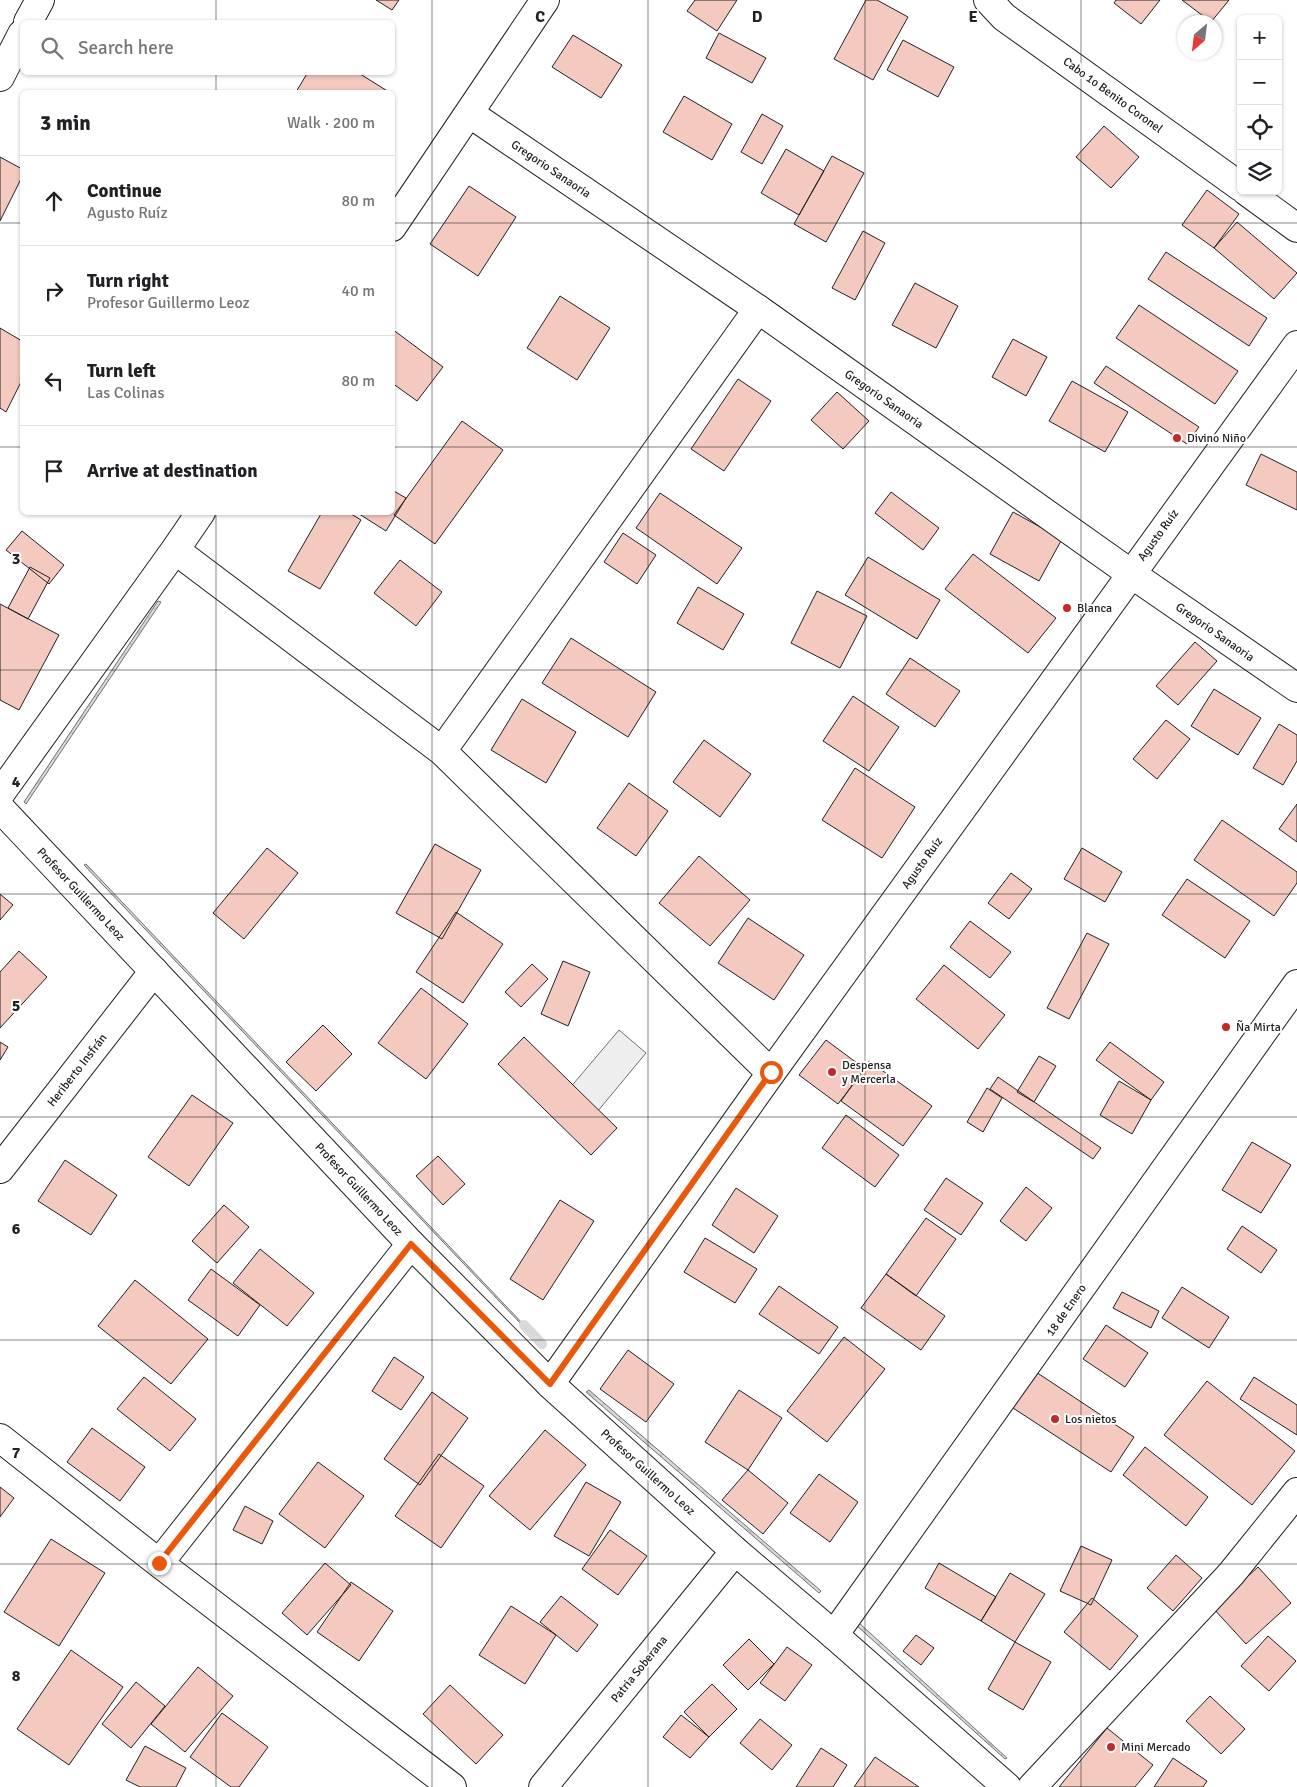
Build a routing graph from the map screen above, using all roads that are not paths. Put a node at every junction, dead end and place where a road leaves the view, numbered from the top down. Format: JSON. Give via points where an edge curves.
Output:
{"nodes":[{"id":1,"x":40,"y":0,"type":"edge"},
{"id":2,"x":545,"y":0,"type":"edge"},
{"id":3,"x":988,"y":0,"type":"edge"},
{"id":4,"x":29,"y":20,"type":"edge"},
{"id":5,"x":20,"y":38,"type":"edge"},
{"id":6,"x":0,"y":78,"type":"edge"},
{"id":7,"x":468,"y":114,"type":"junction"},
{"id":8,"x":1237,"y":184,"type":"edge"},
{"id":9,"x":1252,"y":195,"type":"edge"},
{"id":10,"x":395,"y":223,"type":"edge"},
{"id":11,"x":1297,"y":228,"type":"edge"},
{"id":12,"x":758,"y":310,"type":"junction"},
{"id":13,"x":1297,"y":345,"type":"edge"},
{"id":14,"x":199,"y":515,"type":"edge"},
{"id":15,"x":175,"y":550,"type":"junction"},
{"id":16,"x":1130,"y":573,"type":"junction"},
{"id":17,"x":1297,"y":688,"type":"edge"},
{"id":18,"x":442,"y":751,"type":"junction"},
{"id":19,"x":0,"y":794,"type":"edge"},
{"id":20,"x":0,"y":808,"type":"edge"},
{"id":21,"x":154,"y":971,"type":"junction"},
{"id":22,"x":1297,"y":984,"type":"edge"},
{"id":23,"x":771,"y":1072,"type":"junction"},
{"id":24,"x":0,"y":1169,"type":"edge"},
{"id":25,"x":411,"y":1244,"type":"junction"},
{"id":26,"x":550,"y":1384,"type":"junction"},
{"id":27,"x":0,"y":1438,"type":"edge"},
{"id":28,"x":1297,"y":1492,"type":"edge"},
{"id":29,"x":735,"y":1551,"type":"junction"},
{"id":30,"x":159,"y":1563,"type":"junction"},
{"id":31,"x":834,"y":1635,"type":"junction"},
{"id":32,"x":452,"y":1787,"type":"edge"},
{"id":33,"x":543,"y":1787,"type":"edge"},
{"id":34,"x":1007,"y":1787,"type":"edge"},
{"id":35,"x":1032,"y":1787,"type":"edge"}],
"edges":[{"from":1,"to":4,"type":"street"},
{"from":2,"to":7,"type":"street"},
{"from":3,"to":8,"type":"street","name":"Cabo 1o Benito Coronel","via":[[1004,17]]},
{"from":5,"to":6,"type":"street"},
{"from":7,"to":10,"type":"street"},
{"from":7,"to":12,"type":"street","name":"Gregorio Sanaoria"},
{"from":9,"to":11,"type":"street"},
{"from":12,"to":16,"type":"street","name":"Gregorio Sanaoria"},
{"from":12,"to":18,"type":"street"},
{"from":13,"to":16,"type":"street","name":"Agusto Ruíz"},
{"from":14,"to":15,"type":"street"},
{"from":15,"to":18,"type":"street"},
{"from":15,"to":19,"type":"street"},
{"from":16,"to":17,"type":"street","name":"Gregorio Sanaoria"},
{"from":16,"to":23,"type":"street","name":"Agusto Ruíz"},
{"from":18,"to":23,"type":"street"},
{"from":20,"to":21,"type":"street","name":"Profesor Guillermo Leoz"},
{"from":21,"to":24,"type":"street","name":"Heriberto Insfrán"},
{"from":21,"to":25,"type":"street","name":"Profesor Guillermo Leoz"},
{"from":22,"to":31,"type":"street","name":"18 de Enero"},
{"from":23,"to":26,"type":"street","name":"Agusto Ruíz"},
{"from":25,"to":26,"type":"street","name":"Profesor Guillermo Leoz"},
{"from":25,"to":30,"type":"street"},
{"from":26,"to":29,"type":"street","name":"Profesor Guillermo Leoz"},
{"from":27,"to":30,"type":"street"},
{"from":28,"to":35,"type":"street","via":[[1230,1574]]},
{"from":29,"to":31,"type":"street","name":"Profesor Guillermo Leoz"},
{"from":29,"to":33,"type":"street","name":"Patria Soberana"},
{"from":30,"to":32,"type":"street"},
{"from":31,"to":34,"type":"street","name":"Profesor Guillermo Leoz"}]}
